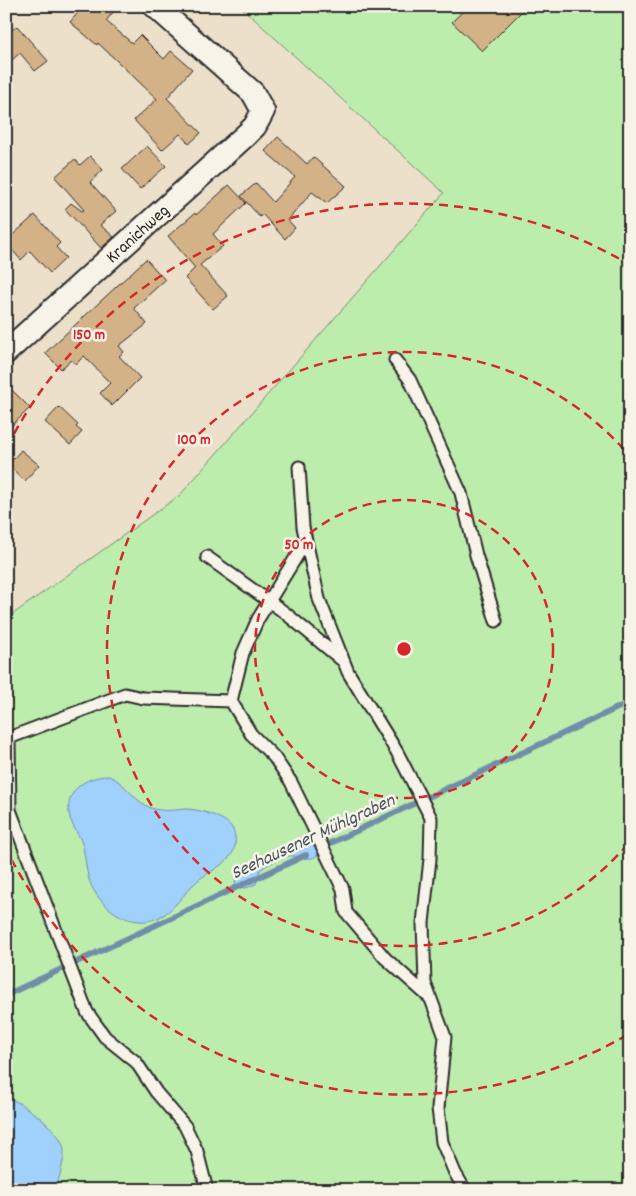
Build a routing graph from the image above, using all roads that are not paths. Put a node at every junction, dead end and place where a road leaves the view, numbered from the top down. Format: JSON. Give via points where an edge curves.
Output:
{"nodes":[{"id":1,"x":155,"y":6,"type":"edge"},
{"id":2,"x":6,"y":352,"type":"edge"},
{"id":3,"x":395,"y":360,"type":"dead end"},
{"id":4,"x":299,"y":467,"type":"dead end"},
{"id":5,"x":306,"y":541,"type":"junction"},
{"id":6,"x":207,"y":557,"type":"dead end"},
{"id":7,"x":269,"y":602,"type":"junction"},
{"id":8,"x":496,"y":621,"type":"dead end"},
{"id":9,"x":344,"y":662,"type":"junction"},
{"id":10,"x":231,"y":701,"type":"junction"},
{"id":11,"x":8,"y":739,"type":"edge"},
{"id":12,"x":9,"y":814,"type":"edge"},
{"id":13,"x":431,"y":999,"type":"junction"},
{"id":14,"x":207,"y":1190,"type":"edge"},
{"id":15,"x":465,"y":1190,"type":"edge"}],
"edges":[{"from":1,"to":2,"type":"street","name":"Kranichweg","via":[[253,93],[263,111],[247,134]]},
{"from":3,"to":8,"type":"lane","via":[[410,380],[462,493]]},
{"from":4,"to":5,"type":"lane"},
{"from":5,"to":7,"type":"lane"},
{"from":5,"to":9,"type":"lane","via":[[319,599]]},
{"from":6,"to":7,"type":"lane"},
{"from":7,"to":9,"type":"lane"},
{"from":7,"to":10,"type":"lane","via":[[243,653]]},
{"from":9,"to":13,"type":"lane","via":[[431,818],[423,923],[425,983]]},
{"from":10,"to":11,"type":"lane","via":[[143,698],[125,694]]},
{"from":10,"to":13,"type":"lane","via":[[251,734],[274,757],[291,782],[343,888],[346,912],[385,958]]},
{"from":11,"to":12,"type":"lane"},
{"from":12,"to":14,"type":"lane","via":[[30,859],[58,941],[91,1020],[105,1037],[136,1062],[185,1126],[197,1151]]},
{"from":13,"to":15,"type":"lane","via":[[444,1037],[438,1108],[442,1142]]}]}
